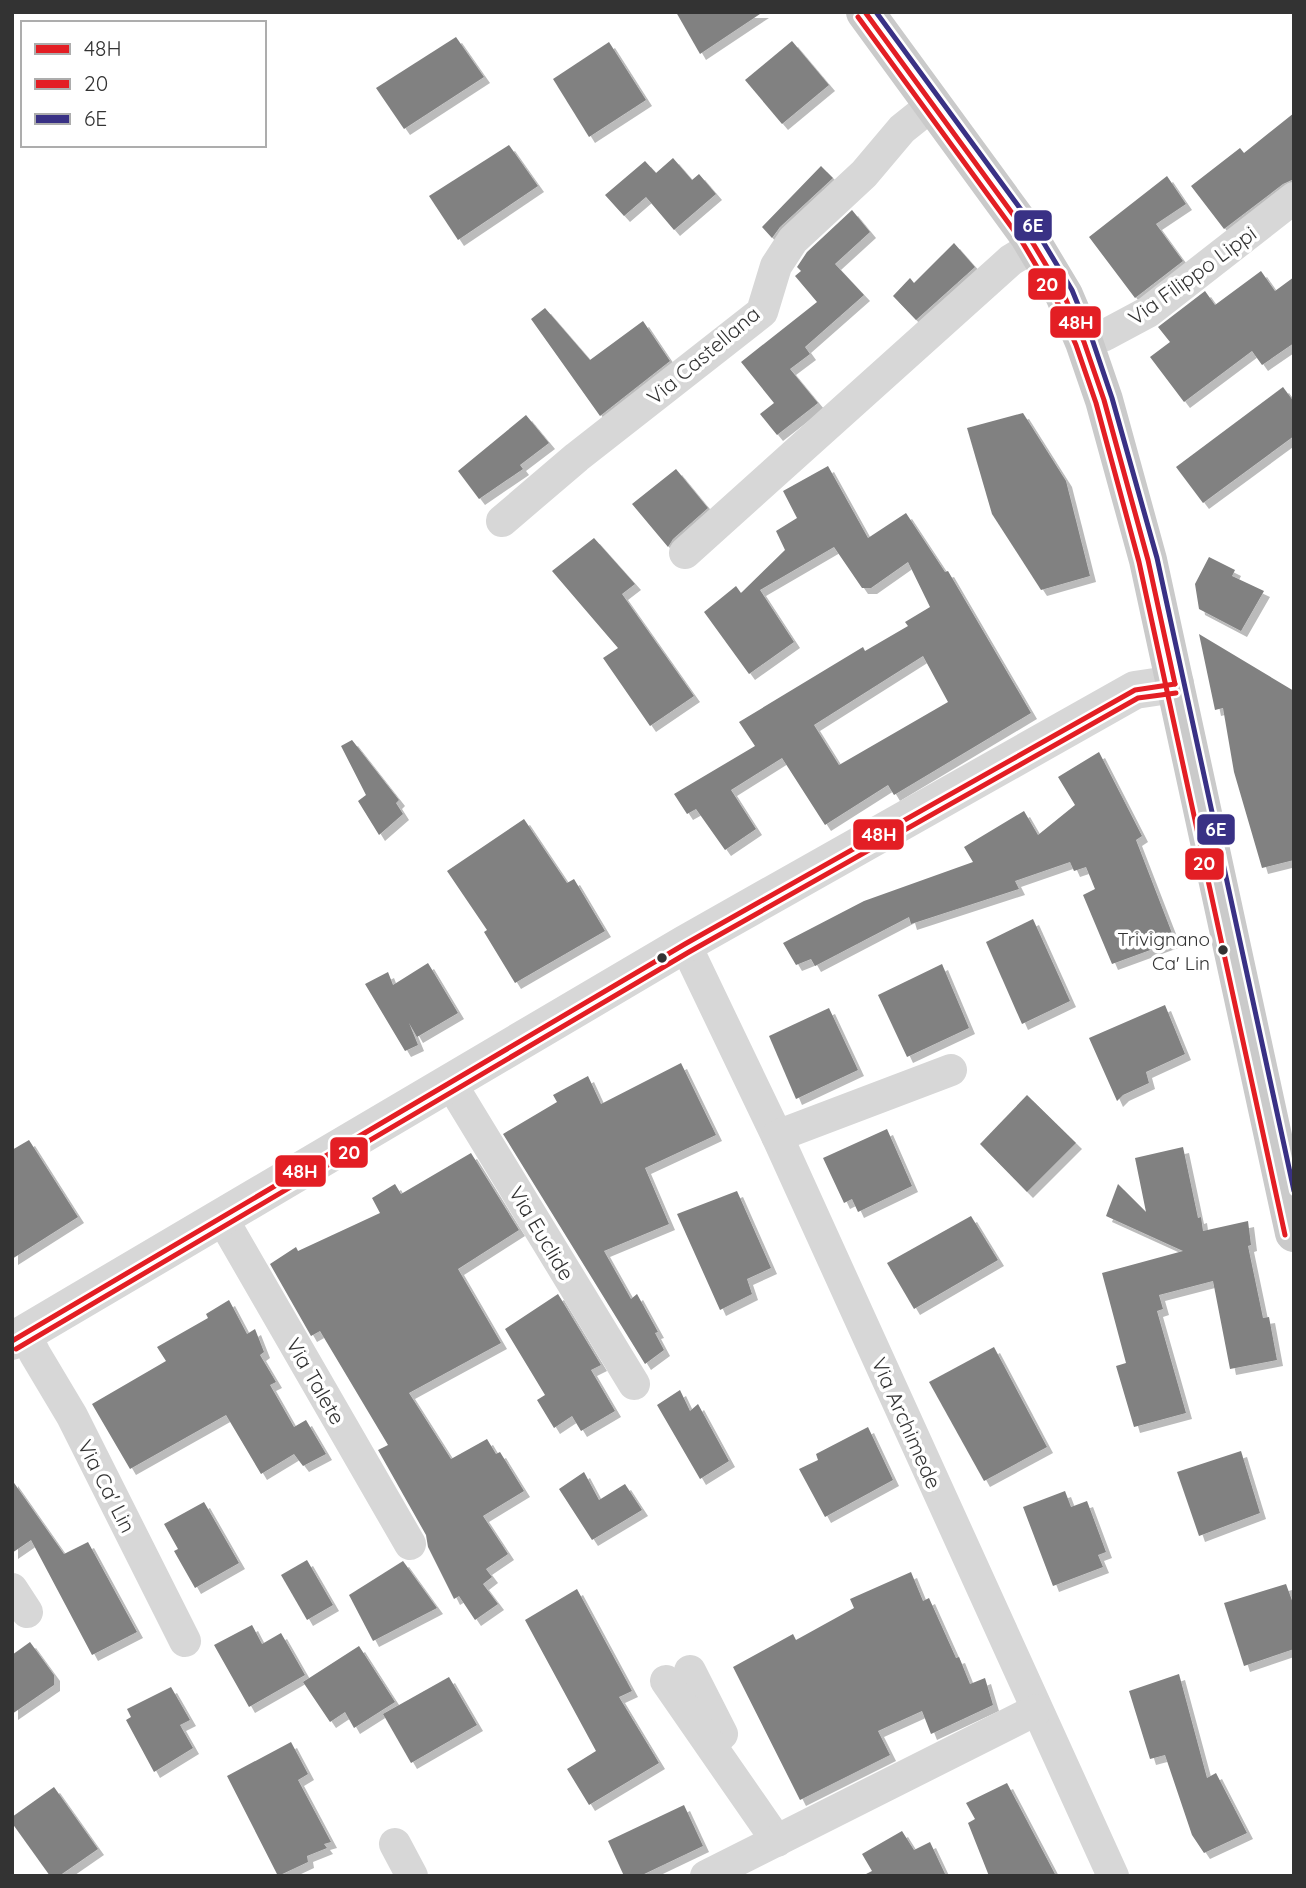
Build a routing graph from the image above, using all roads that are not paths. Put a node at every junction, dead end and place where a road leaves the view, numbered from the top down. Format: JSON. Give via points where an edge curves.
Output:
{"nodes":[{"id":1,"x":865,"y":12,"type":"edge"},
{"id":2,"x":932,"y":105,"type":"junction"},
{"id":3,"x":1294,"y":198,"type":"edge"},
{"id":4,"x":1034,"y":246,"type":"junction"},
{"id":5,"x":1084,"y":342,"type":"junction"},
{"id":6,"x":502,"y":521,"type":"dead end"},
{"id":7,"x":685,"y":553,"type":"dead end"},
{"id":8,"x":1174,"y":684,"type":"junction"},
{"id":9,"x":685,"y":944,"type":"junction"},
{"id":10,"x":951,"y":1070,"type":"dead end"},
{"id":11,"x":450,"y":1082,"type":"junction"},
{"id":12,"x":777,"y":1136,"type":"junction"},
{"id":13,"x":222,"y":1218,"type":"junction"},
{"id":14,"x":1294,"y":1233,"type":"edge"},
{"id":15,"x":19,"y":1337,"type":"edge"},
{"id":16,"x":634,"y":1384,"type":"dead end"},
{"id":17,"x":410,"y":1544,"type":"dead end"},
{"id":18,"x":186,"y":1641,"type":"dead end"},
{"id":19,"x":678,"y":1676,"type":"dead end"},
{"id":20,"x":1036,"y":1710,"type":"junction"},
{"id":21,"x":777,"y":1841,"type":"junction"},
{"id":22,"x":395,"y":1844,"type":"dead end"},
{"id":23,"x":412,"y":1876,"type":"edge"},
{"id":24,"x":706,"y":1876,"type":"edge"},
{"id":25,"x":1113,"y":1876,"type":"edge"}],
"edges":[{"from":1,"to":2,"type":"main road"},
{"from":2,"to":4,"type":"main road"},
{"from":2,"to":6,"type":"street","name":"Via Castellana","via":[[902,129],[864,174],[793,240],[776,265],[762,312]]},
{"from":3,"to":5,"type":"street","name":"Via Filippo Lippi","via":[[1148,312]]},
{"from":4,"to":5,"type":"main road","via":[[1064,295]]},
{"from":4,"to":7,"type":"street","via":[[1011,260]]},
{"from":5,"to":8,"type":"main road","via":[[1142,535]]},
{"from":8,"to":9,"type":"street","name":"Via Ca' Lin","via":[[1135,690]]},
{"from":8,"to":14,"type":"main road"},
{"from":9,"to":11,"type":"street","name":"Via Ca' Lin"},
{"from":9,"to":12,"type":"street","name":"Via Archimede"},
{"from":10,"to":12,"type":"street"},
{"from":11,"to":13,"type":"street","name":"Via Ca' Lin"},
{"from":11,"to":16,"type":"street","name":"Via Euclide"},
{"from":12,"to":20,"type":"street","name":"Via Archimede"},
{"from":13,"to":15,"type":"street","name":"Via Ca' Lin"},
{"from":13,"to":17,"type":"street","name":"Via Talete"},
{"from":15,"to":18,"type":"street","name":"Via Ca' Lin","via":[[35,1354],[72,1416]]},
{"from":19,"to":21,"type":"street"},
{"from":20,"to":21,"type":"street"},
{"from":20,"to":25,"type":"street","name":"Via Archimede"},
{"from":21,"to":24,"type":"street"},
{"from":22,"to":23,"type":"street"}]}
